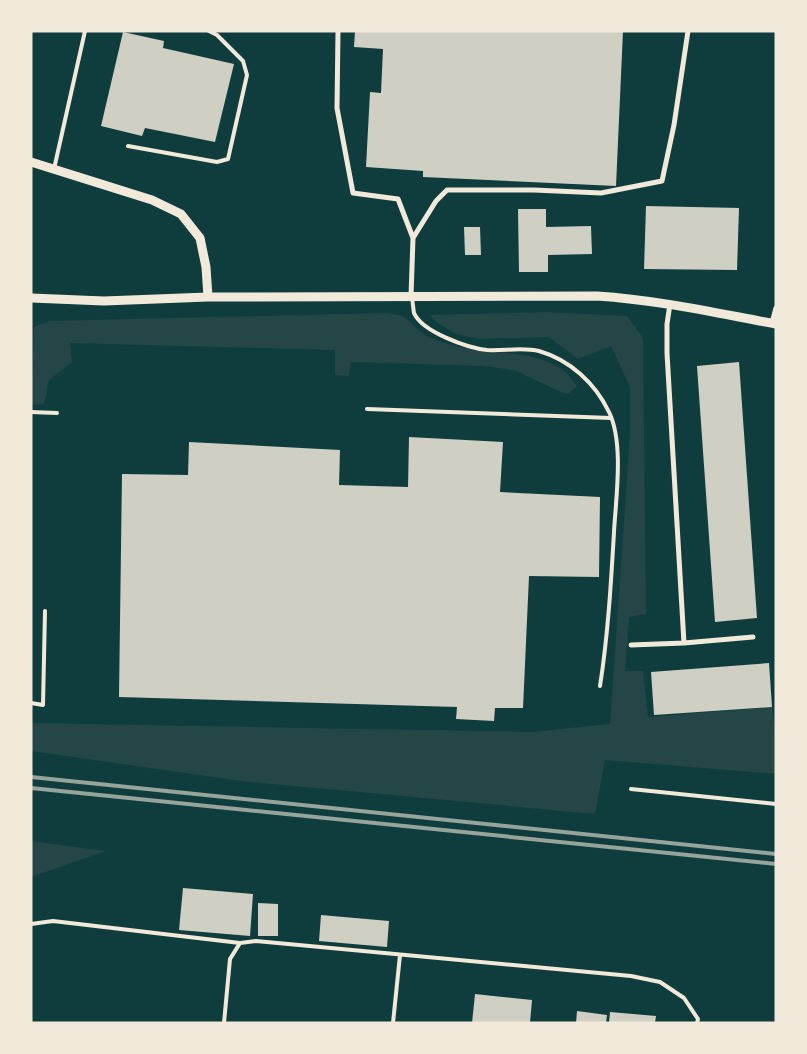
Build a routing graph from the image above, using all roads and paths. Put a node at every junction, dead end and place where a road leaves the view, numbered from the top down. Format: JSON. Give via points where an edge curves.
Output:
{"nodes":[{"id":1,"x":85,"y":31,"type":"edge"},
{"id":2,"x":209,"y":31,"type":"edge"},
{"id":3,"x":338,"y":31,"type":"edge"},
{"id":4,"x":688,"y":31,"type":"edge"},
{"id":5,"x":128,"y":146,"type":"dead end"},
{"id":6,"x":31,"y":162,"type":"edge"},
{"id":7,"x":54,"y":169,"type":"junction"},
{"id":8,"x":413,"y":238,"type":"junction"},
{"id":9,"x":411,"y":296,"type":"junction"},
{"id":10,"x":208,"y":297,"type":"junction"},
{"id":11,"x":31,"y":298,"type":"edge"},
{"id":12,"x":670,"y":304,"type":"junction"},
{"id":13,"x":776,"y":308,"type":"edge"},
{"id":14,"x":774,"y":324,"type":"edge"},
{"id":15,"x":367,"y":410,"type":"dead end"},
{"id":16,"x":31,"y":412,"type":"edge"},
{"id":17,"x":57,"y":413,"type":"dead end"},
{"id":18,"x":611,"y":418,"type":"junction"},
{"id":19,"x":45,"y":612,"type":"dead end"},
{"id":20,"x":753,"y":637,"type":"dead end"},
{"id":21,"x":684,"y":643,"type":"junction"},
{"id":22,"x":631,"y":645,"type":"dead end"},
{"id":23,"x":600,"y":686,"type":"dead end"},
{"id":24,"x":31,"y":702,"type":"edge"},
{"id":25,"x":630,"y":789,"type":"dead end"},
{"id":26,"x":776,"y":804,"type":"edge"},
{"id":27,"x":31,"y":924,"type":"edge"},
{"id":28,"x":240,"y":943,"type":"junction"},
{"id":29,"x":400,"y":955,"type":"junction"},
{"id":30,"x":224,"y":1023,"type":"edge"},
{"id":31,"x":393,"y":1023,"type":"edge"},
{"id":32,"x":697,"y":1023,"type":"edge"}],
"edges":[{"from":1,"to":7,"type":"lane"},
{"from":2,"to":5,"type":"lane","via":[[243,61],[247,75],[228,158],[217,162]]},
{"from":3,"to":8,"type":"street","via":[[337,108],[352,193],[398,199]]},
{"from":4,"to":8,"type":"street","via":[[662,181],[601,193],[447,190],[436,201]]},
{"from":6,"to":7,"type":"street"},
{"from":7,"to":10,"type":"street","via":[[152,200],[181,214],[200,238]]},
{"from":8,"to":9,"type":"street"},
{"from":9,"to":10,"type":"street"},
{"from":9,"to":12,"type":"street","via":[[597,296]]},
{"from":9,"to":18,"type":"lane","via":[[415,314],[424,325],[448,338],[486,350],[538,351],[561,359],[583,375],[600,396]]},
{"from":10,"to":11,"type":"street","via":[[104,301]]},
{"from":12,"to":14,"type":"street"},
{"from":12,"to":21,"type":"street","via":[[666,324],[667,352]]},
{"from":13,"to":14,"type":"street"},
{"from":15,"to":18,"type":"lane"},
{"from":16,"to":17,"type":"lane"},
{"from":18,"to":23,"type":"lane","via":[[616,438],[617,474],[608,636]]},
{"from":19,"to":24,"type":"lane","via":[[43,705]]},
{"from":20,"to":21,"type":"street"},
{"from":21,"to":22,"type":"street"},
{"from":25,"to":26,"type":"lane"},
{"from":27,"to":28,"type":"lane","via":[[53,921]]},
{"from":28,"to":29,"type":"lane"},
{"from":28,"to":30,"type":"lane","via":[[230,958]]},
{"from":29,"to":31,"type":"lane"},
{"from":29,"to":32,"type":"lane","via":[[631,976],[660,982],[684,998],[698,1019]]}]}
